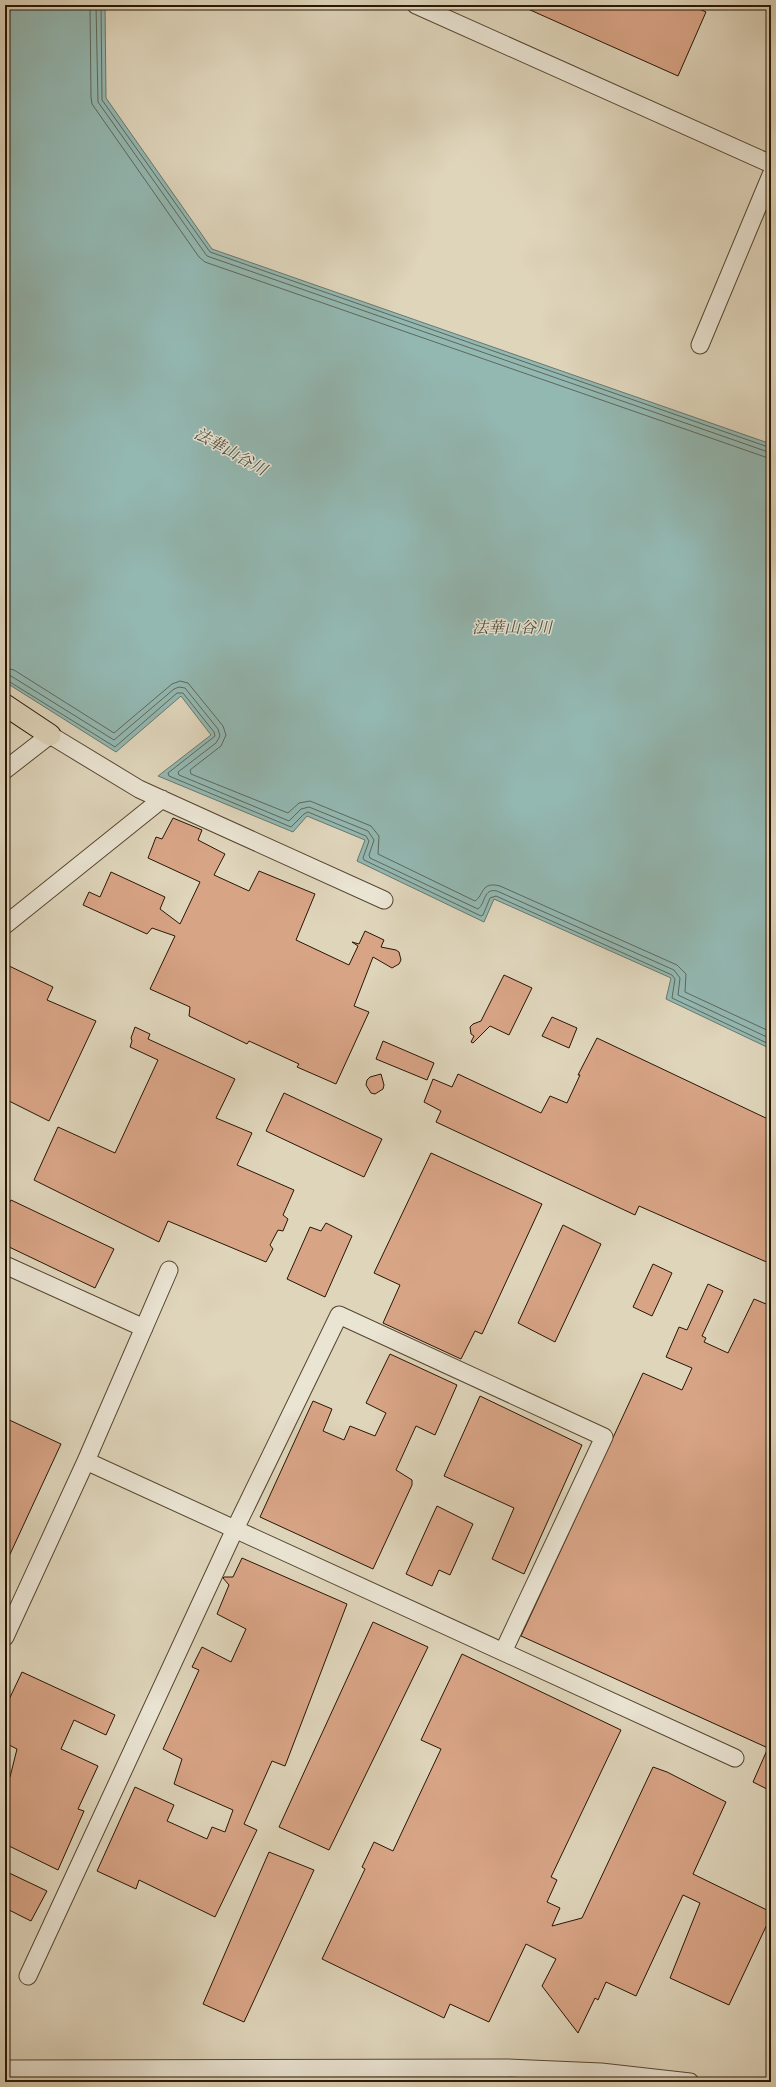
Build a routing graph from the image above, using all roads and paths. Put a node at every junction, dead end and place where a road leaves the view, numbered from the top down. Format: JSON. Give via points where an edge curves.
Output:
{"nodes":[{"id":1,"x":416,"y":5,"type":"edge"},
{"id":2,"x":771,"y":164,"type":"edge"},
{"id":3,"x":771,"y":175,"type":"edge"},
{"id":4,"x":700,"y":345,"type":"dead end"},
{"id":5,"x":5,"y":705,"type":"edge"},
{"id":6,"x":50,"y":735,"type":"junction"},
{"id":7,"x":5,"y":770,"type":"edge"},
{"id":8,"x":162,"y":798,"type":"junction"},
{"id":9,"x":384,"y":900,"type":"dead end"},
{"id":10,"x":5,"y":924,"type":"edge"},
{"id":11,"x":5,"y":1265,"type":"edge"},
{"id":12,"x":169,"y":1270,"type":"dead end"},
{"id":13,"x":144,"y":1328,"type":"junction"},
{"id":14,"x":86,"y":1461,"type":"junction"},
{"id":15,"x":235,"y":1529,"type":"junction"},
{"id":16,"x":5,"y":1637,"type":"edge"},
{"id":17,"x":503,"y":1652,"type":"junction"},
{"id":18,"x":735,"y":1758,"type":"dead end"},
{"id":19,"x":28,"y":1976,"type":"dead end"},
{"id":20,"x":5,"y":2069,"type":"edge"},
{"id":21,"x":690,"y":2082,"type":"edge"}],
"edges":[{"from":1,"to":2,"type":"street"},
{"from":3,"to":4,"type":"street"},
{"from":5,"to":6,"type":"main road"},
{"from":6,"to":7,"type":"street"},
{"from":6,"to":8,"type":"street","via":[[140,789]]},
{"from":8,"to":9,"type":"street"},
{"from":8,"to":10,"type":"street"},
{"from":11,"to":13,"type":"street"},
{"from":12,"to":13,"type":"street"},
{"from":13,"to":14,"type":"street"},
{"from":14,"to":15,"type":"street"},
{"from":14,"to":16,"type":"street"},
{"from":15,"to":17,"type":"street"},
{"from":15,"to":17,"type":"street","via":[[339,1315],[604,1437]]},
{"from":15,"to":19,"type":"street"},
{"from":17,"to":18,"type":"street"},
{"from":20,"to":21,"type":"street","via":[[508,2068],[601,2072]]}]}
